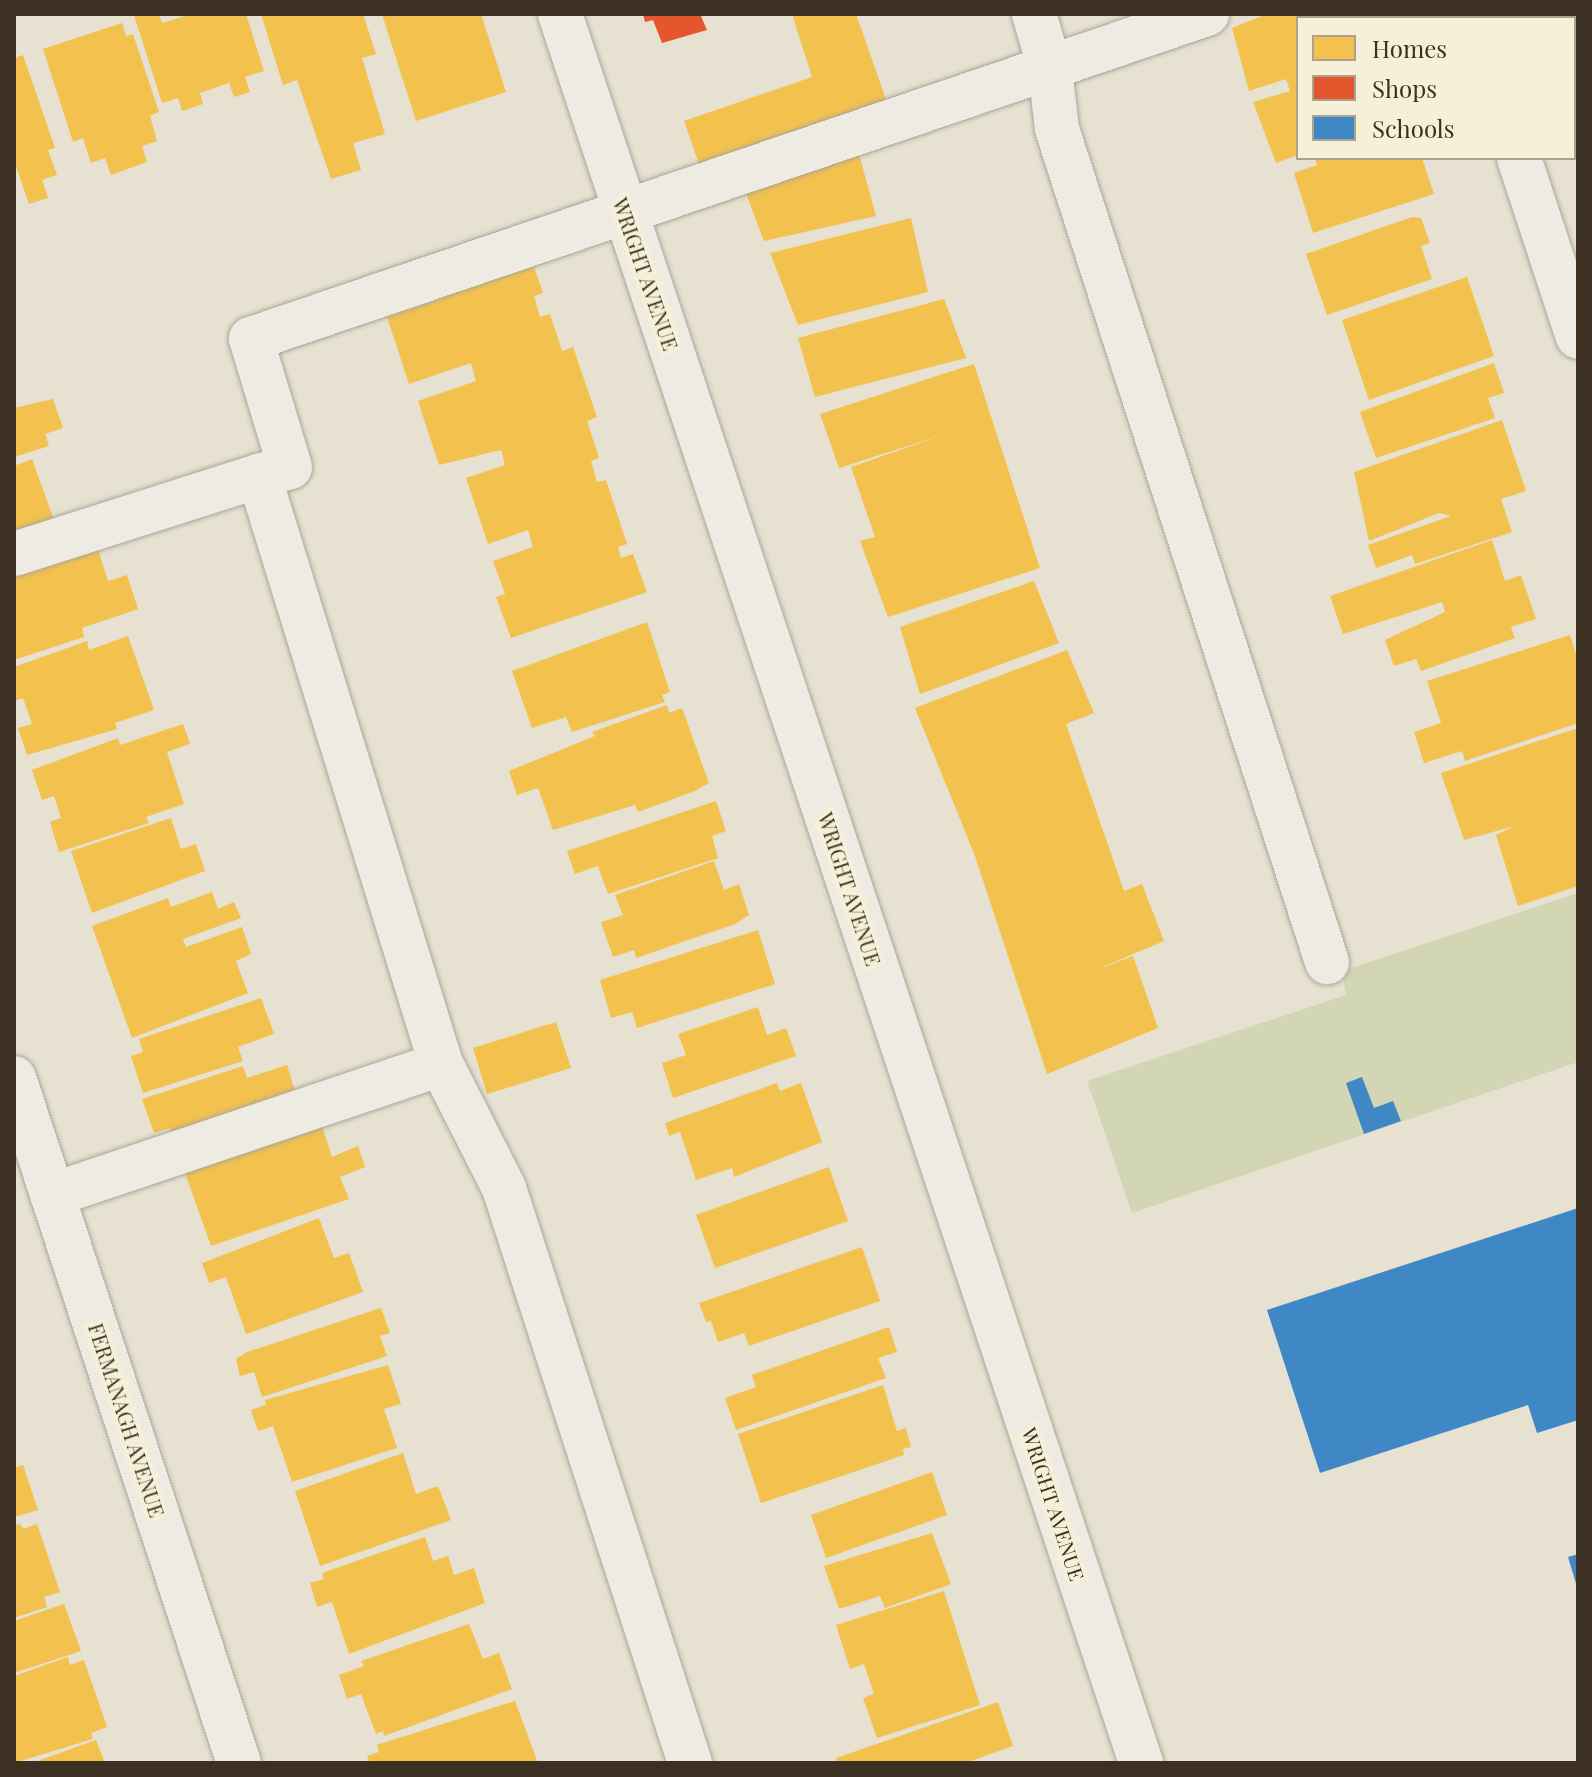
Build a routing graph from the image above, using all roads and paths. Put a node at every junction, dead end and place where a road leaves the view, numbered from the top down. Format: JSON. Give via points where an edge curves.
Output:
{"nodes":[{"id":1,"x":560,"y":14,"type":"edge"},
{"id":2,"x":1034,"y":14,"type":"edge"},
{"id":3,"x":1207,"y":14,"type":"edge"},
{"id":4,"x":1050,"y":68,"type":"junction"},
{"id":5,"x":1520,"y":160,"type":"edge"},
{"id":6,"x":624,"y":209,"type":"junction"},
{"id":7,"x":1578,"y":337,"type":"edge"},
{"id":8,"x":259,"y":476,"type":"junction"},
{"id":9,"x":14,"y":554,"type":"edge"},
{"id":10,"x":1327,"y":962,"type":"dead end"},
{"id":11,"x":441,"y":1064,"type":"junction"},
{"id":12,"x":14,"y":1078,"type":"edge"},
{"id":13,"x":52,"y":1195,"type":"junction"},
{"id":14,"x":239,"y":1763,"type":"edge"},
{"id":15,"x":690,"y":1763,"type":"edge"},
{"id":16,"x":1141,"y":1763,"type":"edge"}],
"edges":[{"from":1,"to":6,"type":"street","name":"WRIGHT AVENUE"},
{"from":2,"to":4,"type":"street"},
{"from":3,"to":4,"type":"street"},
{"from":4,"to":6,"type":"street"},
{"from":4,"to":10,"type":"street","via":[[1057,129]]},
{"from":5,"to":7,"type":"street"},
{"from":6,"to":8,"type":"street","via":[[251,339],[290,467]]},
{"from":6,"to":16,"type":"street","name":"WRIGHT AVENUE"},
{"from":8,"to":9,"type":"street"},
{"from":8,"to":11,"type":"street"},
{"from":11,"to":13,"type":"street"},
{"from":11,"to":15,"type":"street","via":[[504,1188]]},
{"from":12,"to":13,"type":"street","name":"FERMANAGH AVENUE"},
{"from":13,"to":14,"type":"street","name":"FERMANAGH AVENUE"}]}
